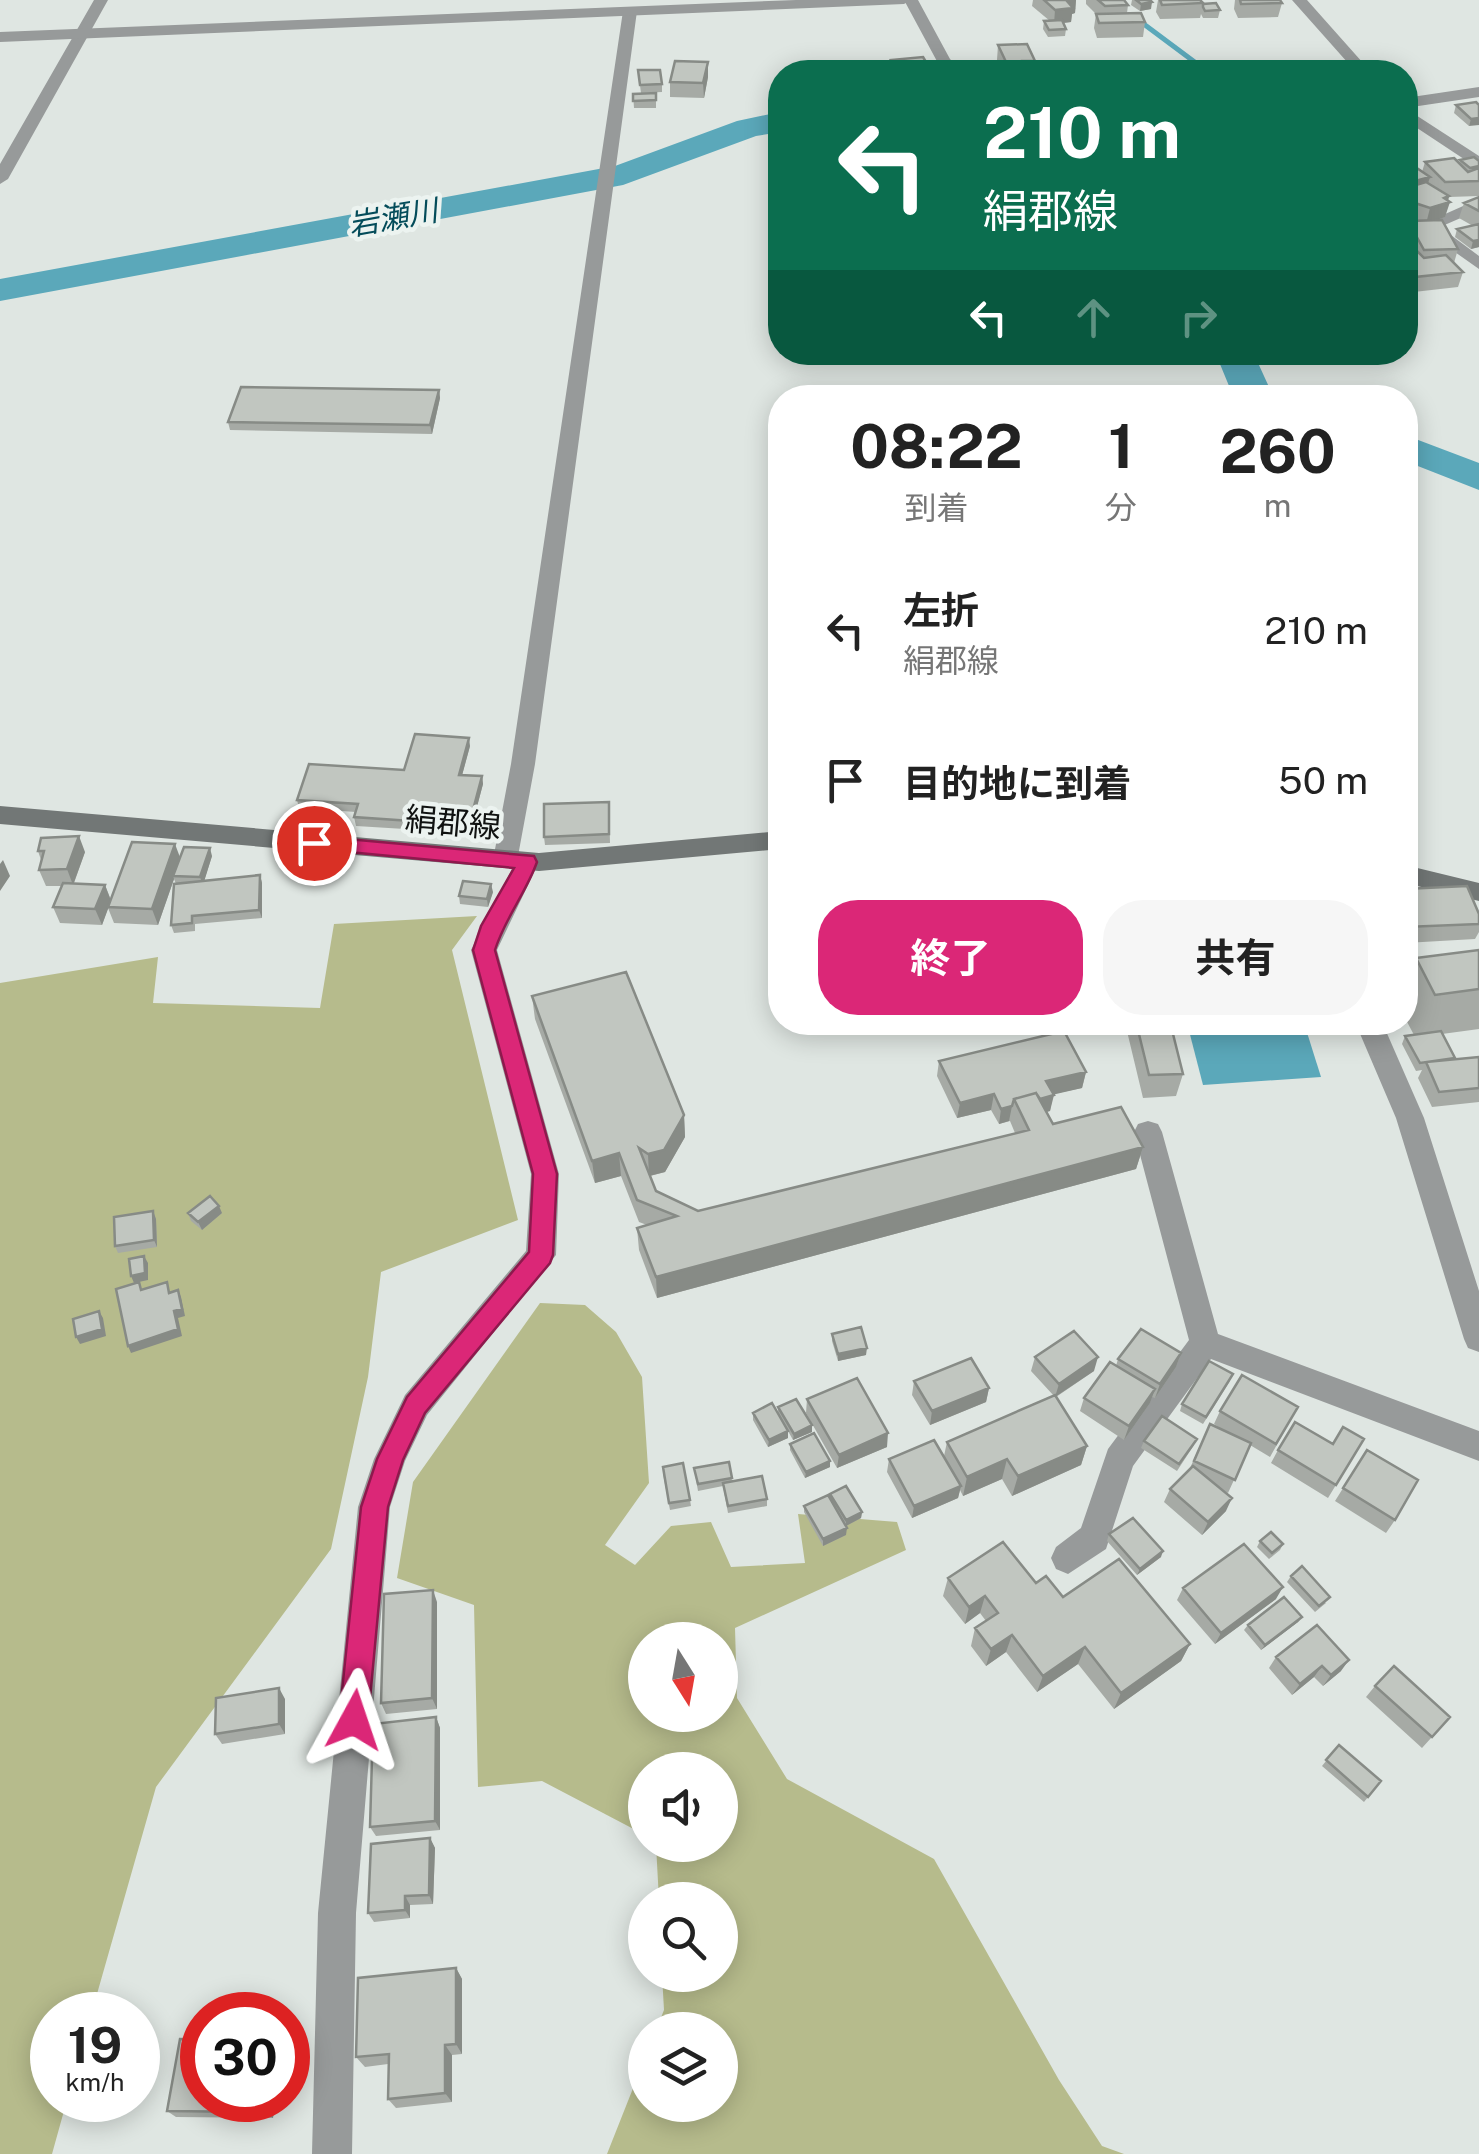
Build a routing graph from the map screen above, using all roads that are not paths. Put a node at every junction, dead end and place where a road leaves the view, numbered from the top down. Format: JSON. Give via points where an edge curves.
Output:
{"nodes":[{"id":1,"x":101,"y":0,"type":"edge"},
{"id":2,"x":907,"y":0,"type":"edge"},
{"id":3,"x":1300,"y":0,"type":"edge"},
{"id":4,"x":630,"y":11,"type":"junction"},
{"id":5,"x":84,"y":33,"type":"junction"},
{"id":6,"x":0,"y":36,"type":"edge"},
{"id":7,"x":943,"y":60,"type":"edge"},
{"id":8,"x":1353,"y":60,"type":"edge"},
{"id":9,"x":1479,"y":92,"type":"edge"},
{"id":10,"x":1418,"y":100,"type":"edge"},
{"id":11,"x":1418,"y":122,"type":"edge"},
{"id":12,"x":1479,"y":164,"type":"edge"},
{"id":13,"x":0,"y":178,"type":"edge"},
{"id":14,"x":1479,"y":204,"type":"edge"},
{"id":15,"x":1427,"y":226,"type":"junction"},
{"id":16,"x":1418,"y":227,"type":"edge"},
{"id":17,"x":1479,"y":264,"type":"edge"},
{"id":18,"x":0,"y":815,"type":"edge"},
{"id":19,"x":768,"y":841,"type":"edge"},
{"id":20,"x":516,"y":861,"type":"junction"},
{"id":21,"x":1418,"y":877,"type":"edge"},
{"id":22,"x":1479,"y":892,"type":"edge"},
{"id":23,"x":1374,"y":1035,"type":"edge"},
{"id":24,"x":1148,"y":1132,"type":"dead end"},
{"id":25,"x":1479,"y":1339,"type":"edge"},
{"id":26,"x":1206,"y":1342,"type":"junction"},
{"id":27,"x":1479,"y":1446,"type":"edge"},
{"id":28,"x":1068,"y":1558,"type":"dead end"},
{"id":29,"x":332,"y":2154,"type":"edge"}],
"edges":[{"from":1,"to":5,"type":"street"},
{"from":2,"to":4,"type":"street"},
{"from":2,"to":7,"type":"street"},
{"from":3,"to":8,"type":"street"},
{"from":4,"to":5,"type":"street"},
{"from":4,"to":20,"type":"street","via":[[528,731]]},
{"from":5,"to":6,"type":"street"},
{"from":5,"to":13,"type":"street"},
{"from":9,"to":10,"type":"street"},
{"from":11,"to":12,"type":"street"},
{"from":14,"to":15,"type":"street"},
{"from":15,"to":16,"type":"street"},
{"from":15,"to":17,"type":"street"},
{"from":18,"to":20,"type":"main road","name":"絹郡線"},
{"from":19,"to":20,"type":"main road","name":"絹郡線"},
{"from":20,"to":29,"type":"street","via":[[518,885],[484,950],[545,1174],[541,1255],[416,1405],[374,1507],[336,1914]]},
{"from":21,"to":22,"type":"main road"},
{"from":23,"to":25,"type":"street","via":[[1410,1118]]},
{"from":24,"to":26,"type":"street"},
{"from":26,"to":27,"type":"street"},
{"from":26,"to":28,"type":"street","via":[[1120,1460],[1094,1538]]}]}
